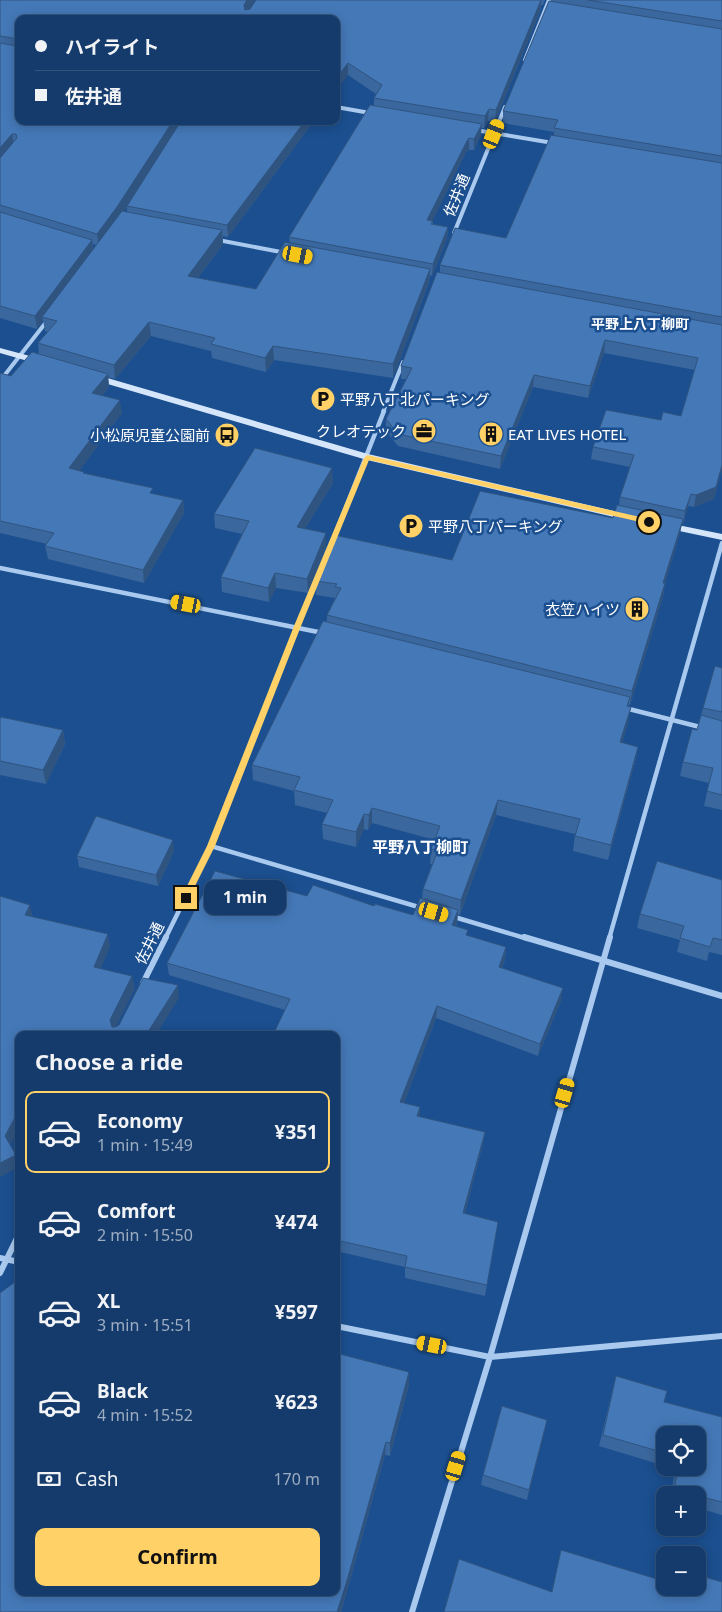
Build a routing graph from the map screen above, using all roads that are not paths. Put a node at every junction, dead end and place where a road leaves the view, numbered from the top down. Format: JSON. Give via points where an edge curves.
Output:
{"nodes":[{"id":1,"x":549,"y":0,"type":"edge"},
{"id":2,"x":536,"y":8,"type":"edge"},
{"id":3,"x":545,"y":9,"type":"junction"},
{"id":4,"x":555,"y":11,"type":"edge"},
{"id":5,"x":524,"y":62,"type":"edge"},
{"id":6,"x":509,"y":98,"type":"edge"},
{"id":7,"x":340,"y":108,"type":"edge"},
{"id":8,"x":374,"y":113,"type":"edge"},
{"id":9,"x":467,"y":129,"type":"edge"},
{"id":10,"x":494,"y":134,"type":"junction"},
{"id":11,"x":561,"y":145,"type":"edge"},
{"id":12,"x":453,"y":235,"type":"edge"},
{"id":13,"x":210,"y":238,"type":"edge"},
{"id":14,"x":288,"y":253,"type":"edge"},
{"id":15,"x":49,"y":318,"type":"edge"},
{"id":16,"x":0,"y":350,"type":"edge"},
{"id":17,"x":21,"y":356,"type":"junction"},
{"id":18,"x":404,"y":360,"type":"edge"},
{"id":19,"x":49,"y":364,"type":"edge"},
{"id":20,"x":87,"y":375,"type":"edge"},
{"id":21,"x":0,"y":381,"type":"edge"},
{"id":22,"x":367,"y":458,"type":"junction"},
{"id":23,"x":636,"y":519,"type":"edge"},
{"id":24,"x":655,"y":523,"type":"edge"},
{"id":25,"x":722,"y":537,"type":"edge"},
{"id":26,"x":722,"y":542,"type":"edge"},
{"id":27,"x":330,"y":546,"type":"edge"},
{"id":28,"x":0,"y":568,"type":"edge"},
{"id":29,"x":320,"y":573,"type":"edge"},
{"id":30,"x":298,"y":626,"type":"junction"},
{"id":31,"x":326,"y":634,"type":"edge"},
{"id":32,"x":614,"y":705,"type":"edge"},
{"id":33,"x":672,"y":720,"type":"junction"},
{"id":34,"x":714,"y":730,"type":"edge"},
{"id":35,"x":211,"y":846,"type":"junction"},
{"id":36,"x":430,"y":910,"type":"edge"},
{"id":37,"x":440,"y":913,"type":"edge"},
{"id":38,"x":602,"y":960,"type":"junction"},
{"id":39,"x":139,"y":992,"type":"edge"},
{"id":40,"x":722,"y":996,"type":"edge"},
{"id":41,"x":15,"y":1240,"type":"edge"},
{"id":42,"x":3,"y":1259,"type":"edge"},
{"id":43,"x":0,"y":1273,"type":"edge"},
{"id":44,"x":340,"y":1327,"type":"edge"},
{"id":45,"x":722,"y":1336,"type":"edge"},
{"id":46,"x":490,"y":1357,"type":"junction"},
{"id":47,"x":412,"y":1612,"type":"edge"}],
"edges":[{"from":1,"to":3,"type":"street"},
{"from":2,"to":3,"type":"street"},
{"from":3,"to":4,"type":"street"},
{"from":3,"to":5,"type":"street"},
{"from":6,"to":10,"type":"street","name":"佐井通"},
{"from":7,"to":8,"type":"street"},
{"from":9,"to":10,"type":"street"},
{"from":10,"to":11,"type":"street"},
{"from":10,"to":12,"type":"street","name":"佐井通"},
{"from":13,"to":14,"type":"street"},
{"from":15,"to":17,"type":"street"},
{"from":16,"to":17,"type":"street"},
{"from":17,"to":19,"type":"street"},
{"from":17,"to":21,"type":"street"},
{"from":18,"to":22,"type":"street"},
{"from":20,"to":22,"type":"street"},
{"from":22,"to":23,"type":"street"},
{"from":22,"to":27,"type":"street"},
{"from":24,"to":25,"type":"street"},
{"from":26,"to":33,"type":"street"},
{"from":28,"to":30,"type":"street"},
{"from":29,"to":30,"type":"street","name":"佐井通"},
{"from":30,"to":31,"type":"street"},
{"from":30,"to":35,"type":"street","name":"佐井通"},
{"from":32,"to":33,"type":"street"},
{"from":33,"to":34,"type":"street"},
{"from":33,"to":38,"type":"street"},
{"from":35,"to":36,"type":"street"},
{"from":35,"to":39,"type":"street","name":"佐井通"},
{"from":37,"to":38,"type":"street"},
{"from":38,"to":40,"type":"street"},
{"from":38,"to":46,"type":"street"},
{"from":41,"to":42,"type":"street"},
{"from":42,"to":43,"type":"street"},
{"from":44,"to":46,"type":"street"},
{"from":45,"to":46,"type":"street"},
{"from":46,"to":47,"type":"street"}]}
